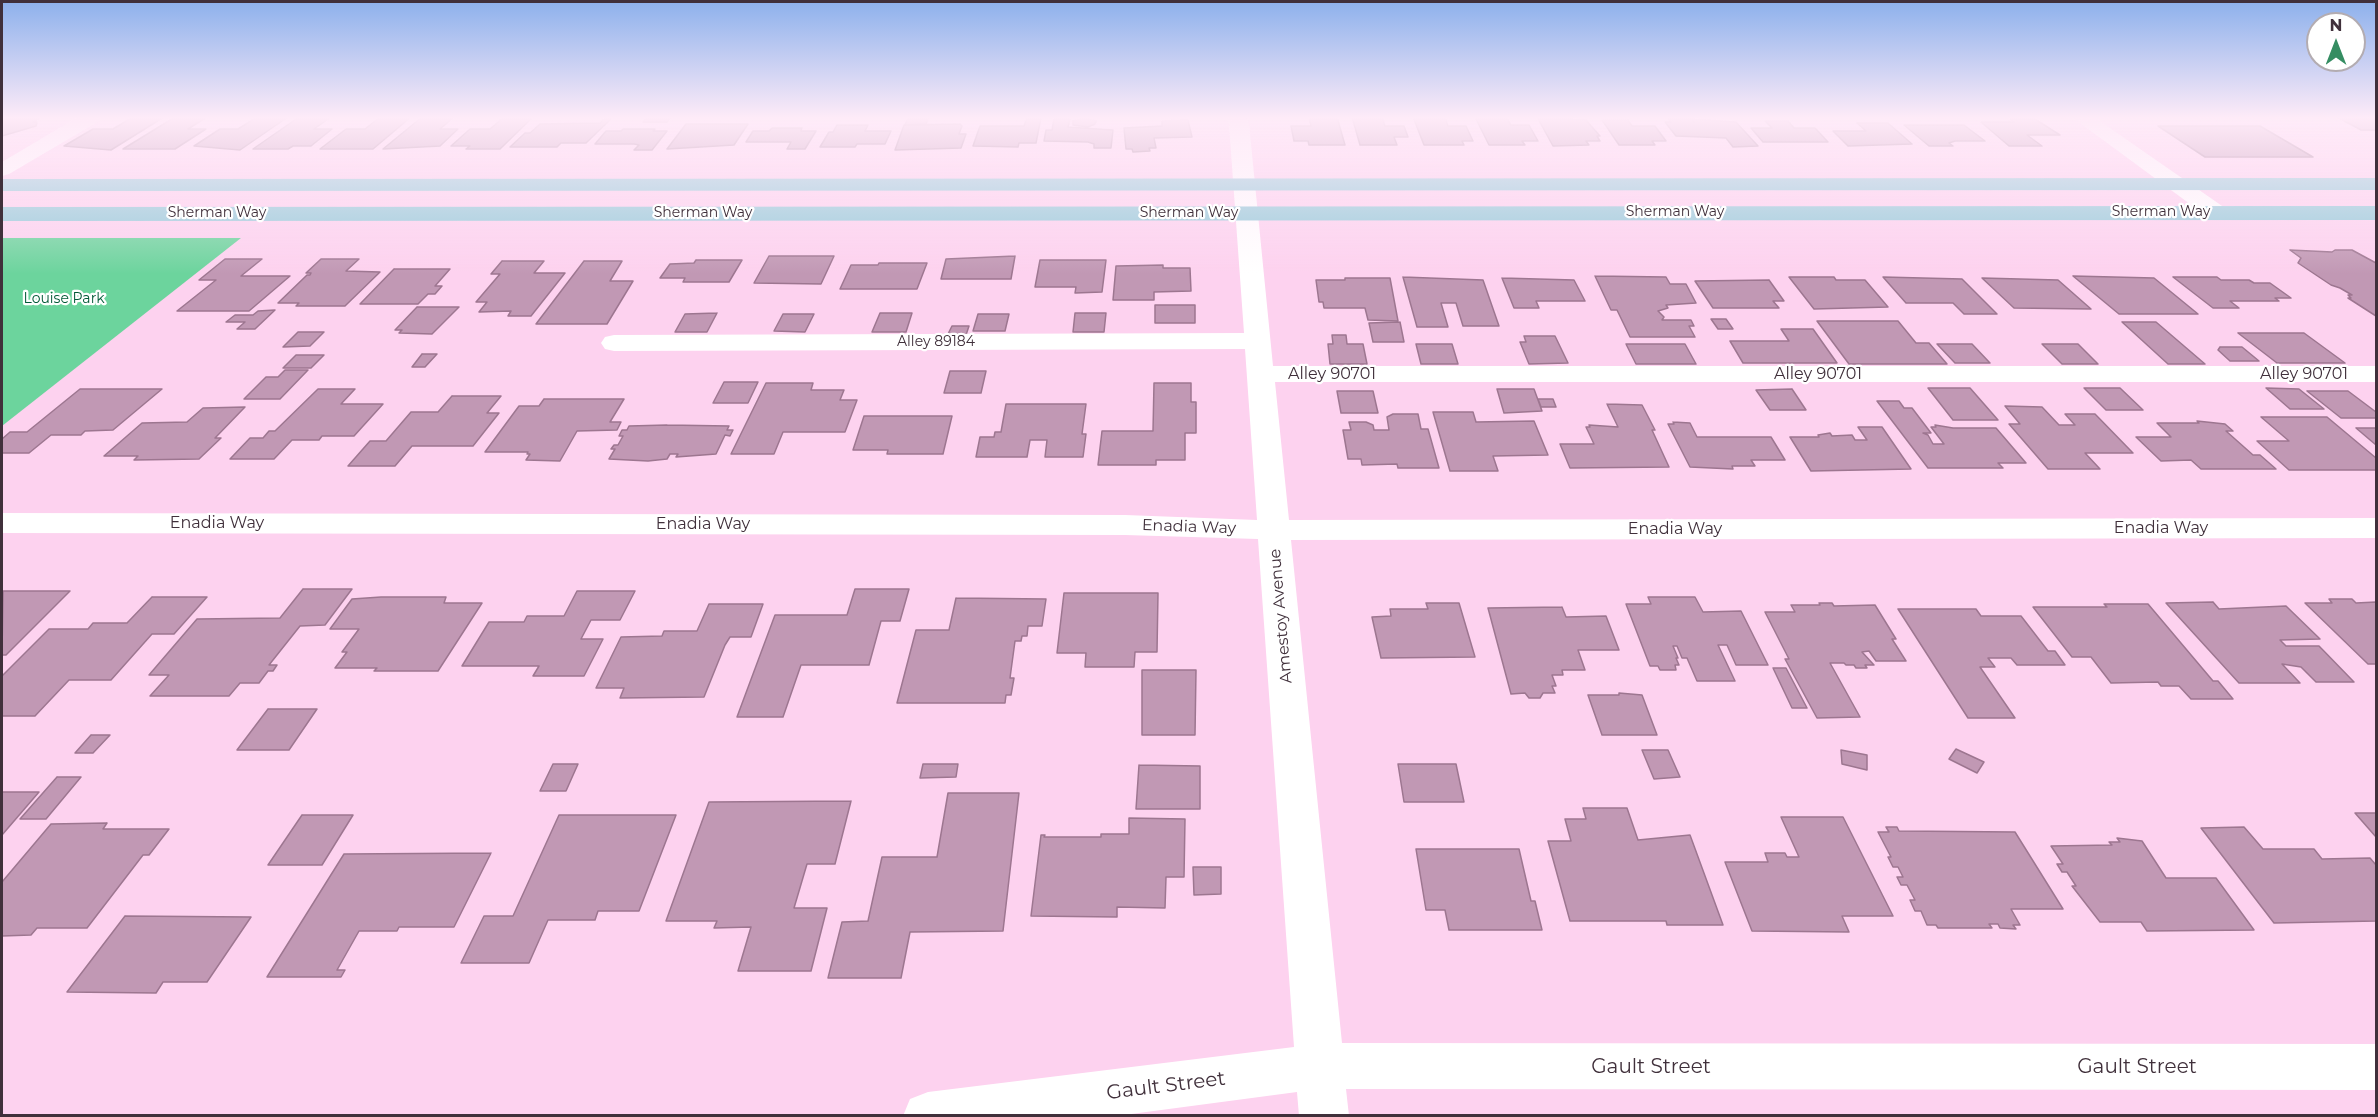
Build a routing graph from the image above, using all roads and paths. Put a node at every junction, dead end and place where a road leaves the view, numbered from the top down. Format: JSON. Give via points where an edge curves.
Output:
{"nodes":[{"id":1,"x":1243,"y":169,"type":"edge"},
{"id":2,"x":2155,"y":169,"type":"edge"},
{"id":3,"x":2176,"y":184,"type":"junction"},
{"id":4,"x":2376,"y":184,"type":"edge"},
{"id":5,"x":2,"y":185,"type":"edge"},
{"id":6,"x":1246,"y":199,"type":"junction"},
{"id":7,"x":2217,"y":213,"type":"junction"},
{"id":8,"x":2376,"y":213,"type":"edge"},
{"id":9,"x":2,"y":214,"type":"edge"},
{"id":10,"x":614,"y":343,"type":"dead end"},
{"id":11,"x":1259,"y":358,"type":"junction"},
{"id":12,"x":2376,"y":374,"type":"edge"},
{"id":13,"x":2,"y":523,"type":"edge"},
{"id":14,"x":2376,"y":528,"type":"edge"},
{"id":15,"x":1274,"y":530,"type":"junction"},
{"id":16,"x":1320,"y":1066,"type":"junction"},
{"id":17,"x":2376,"y":1067,"type":"edge"},
{"id":18,"x":928,"y":1116,"type":"edge"},
{"id":19,"x":1324,"y":1116,"type":"edge"}],
"edges":[{"from":1,"to":6,"type":"street","name":"Amestoy Avenue"},
{"from":2,"to":3,"type":"street"},
{"from":3,"to":4,"type":"main road","name":"Sherman Way"},
{"from":3,"to":6,"type":"main road","name":"Sherman Way"},
{"from":3,"to":7,"type":"street"},
{"from":5,"to":6,"type":"main road","name":"Sherman Way"},
{"from":6,"to":7,"type":"main road","name":"Sherman Way"},
{"from":6,"to":9,"type":"main road","name":"Sherman Way"},
{"from":6,"to":11,"type":"street","name":"Amestoy Avenue"},
{"from":7,"to":8,"type":"main road","name":"Sherman Way"},
{"from":10,"to":11,"type":"street","name":"Alley 89184"},
{"from":11,"to":12,"type":"street","name":"Alley 90701"},
{"from":11,"to":15,"type":"street","name":"Amestoy Avenue"},
{"from":13,"to":15,"type":"street","name":"Enadia Way","via":[[1125,525]]},
{"from":14,"to":15,"type":"street","name":"Enadia Way"},
{"from":15,"to":16,"type":"street","name":"Amestoy Avenue"},
{"from":16,"to":17,"type":"street","name":"Gault Street"},
{"from":16,"to":18,"type":"street","name":"Gault Street"},
{"from":16,"to":19,"type":"street","name":"Amestoy Avenue"}]}
